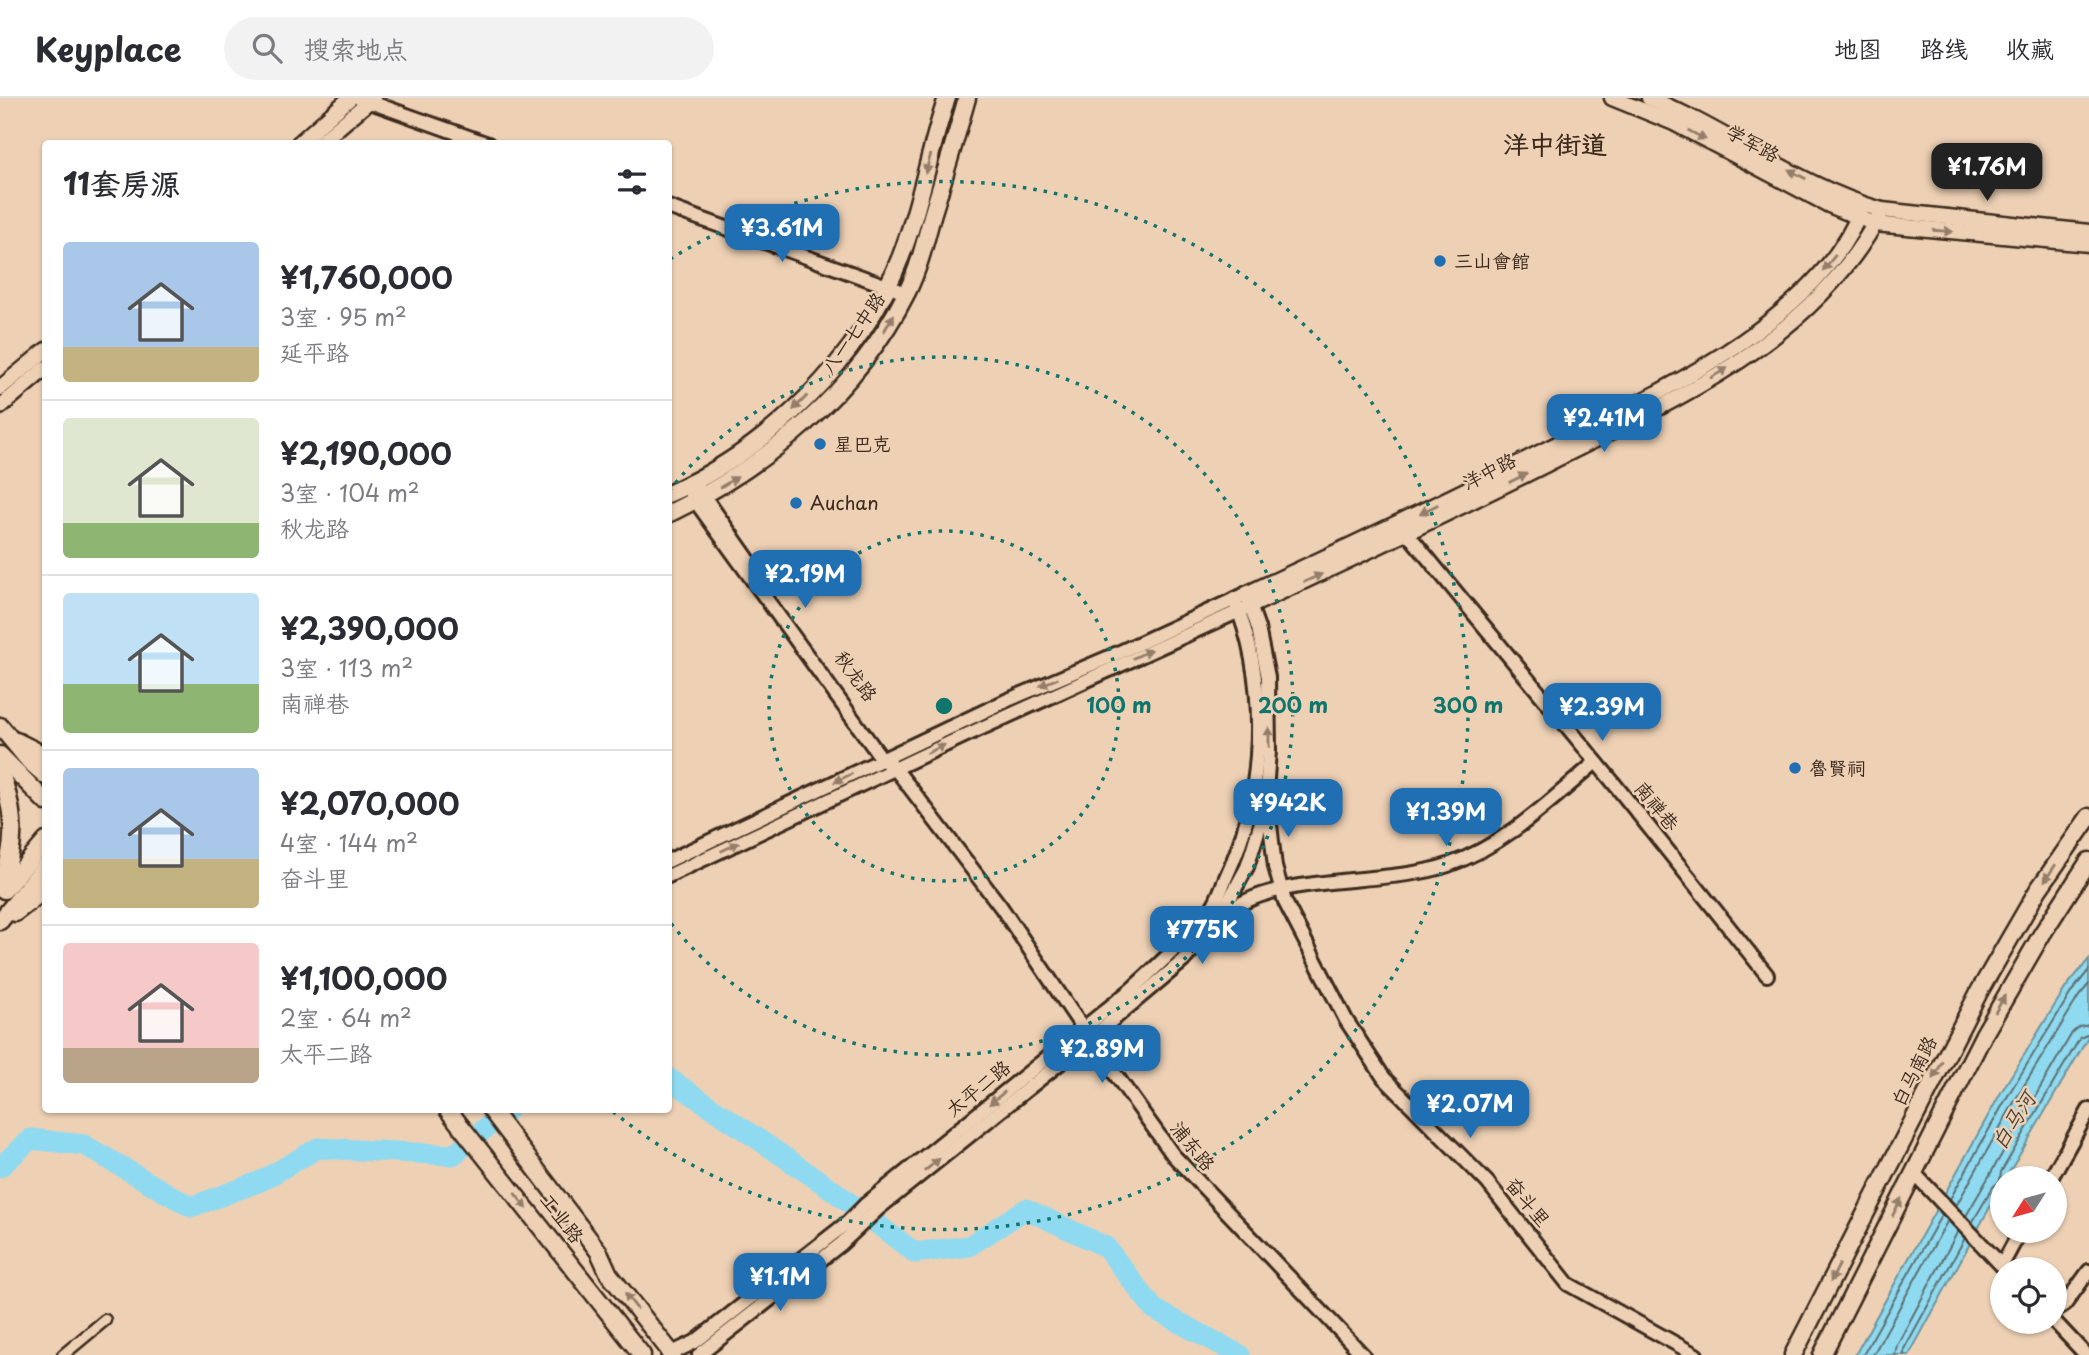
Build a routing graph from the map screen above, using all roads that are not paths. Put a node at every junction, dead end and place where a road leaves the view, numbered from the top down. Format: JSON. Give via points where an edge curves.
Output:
{"nodes":[{"id":1,"x":350,"y":98,"type":"edge"},
{"id":2,"x":947,"y":98,"type":"edge"},
{"id":3,"x":967,"y":98,"type":"edge"},
{"id":4,"x":1612,"y":98,"type":"edge"},
{"id":5,"x":1649,"y":98,"type":"edge"},
{"id":6,"x":367,"y":99,"type":"edge"},
{"id":7,"x":303,"y":140,"type":"edge"},
{"id":8,"x":323,"y":140,"type":"edge"},
{"id":9,"x":477,"y":140,"type":"edge"},
{"id":10,"x":672,"y":208,"type":"edge"},
{"id":11,"x":1882,"y":210,"type":"junction"},
{"id":12,"x":1861,"y":212,"type":"junction"},
{"id":13,"x":1875,"y":224,"type":"junction"},
{"id":14,"x":2089,"y":232,"type":"edge"},
{"id":15,"x":2089,"y":244,"type":"edge"},
{"id":16,"x":889,"y":285,"type":"junction"},
{"id":17,"x":906,"y":293,"type":"junction"},
{"id":18,"x":42,"y":353,"type":"edge"},
{"id":19,"x":42,"y":371,"type":"edge"},
{"id":20,"x":0,"y":388,"type":"edge"},
{"id":21,"x":0,"y":407,"type":"edge"},
{"id":22,"x":690,"y":484,"type":"junction"},
{"id":23,"x":672,"y":492,"type":"edge"},
{"id":24,"x":699,"y":499,"type":"junction"},
{"id":25,"x":672,"y":512,"type":"edge"},
{"id":26,"x":1408,"y":534,"type":"junction"},
{"id":27,"x":1242,"y":603,"type":"junction"},
{"id":28,"x":5,"y":732,"type":"edge"},
{"id":29,"x":42,"y":754,"type":"edge"},
{"id":30,"x":0,"y":755,"type":"edge"},
{"id":31,"x":886,"y":758,"type":"junction"},
{"id":32,"x":1596,"y":762,"type":"junction"},
{"id":33,"x":896,"y":770,"type":"junction"},
{"id":34,"x":0,"y":771,"type":"edge"},
{"id":35,"x":42,"y":772,"type":"edge"},
{"id":36,"x":1266,"y":792,"type":"junction"},
{"id":37,"x":42,"y":798,"type":"edge"},
{"id":38,"x":2089,"y":817,"type":"edge"},
{"id":39,"x":42,"y":846,"type":"edge"},
{"id":40,"x":672,"y":859,"type":"edge"},
{"id":41,"x":2089,"y":861,"type":"edge"},
{"id":42,"x":42,"y":870,"type":"edge"},
{"id":43,"x":672,"y":874,"type":"edge"},
{"id":44,"x":0,"y":888,"type":"edge"},
{"id":45,"x":1280,"y":891,"type":"junction"},
{"id":46,"x":42,"y":892,"type":"edge"},
{"id":47,"x":0,"y":894,"type":"edge"},
{"id":48,"x":0,"y":924,"type":"edge"},
{"id":49,"x":1216,"y":924,"type":"junction"},
{"id":50,"x":1767,"y":975,"type":"dead end"},
{"id":51,"x":1086,"y":1034,"type":"junction"},
{"id":52,"x":2089,"y":1110,"type":"edge"},
{"id":53,"x":451,"y":1113,"type":"edge"},
{"id":54,"x":494,"y":1113,"type":"edge"},
{"id":55,"x":2058,"y":1166,"type":"edge"},
{"id":56,"x":1914,"y":1173,"type":"junction"},
{"id":57,"x":1994,"y":1257,"type":"edge"},
{"id":58,"x":2089,"y":1271,"type":"edge"},
{"id":59,"x":2067,"y":1301,"type":"edge"},
{"id":60,"x":106,"y":1320,"type":"dead end"},
{"id":61,"x":2066,"y":1334,"type":"edge"},
{"id":62,"x":671,"y":1354,"type":"edge"},
{"id":63,"x":63,"y":1355,"type":"edge"},
{"id":64,"x":642,"y":1355,"type":"edge"},
{"id":65,"x":699,"y":1355,"type":"edge"},
{"id":66,"x":1363,"y":1355,"type":"edge"},
{"id":67,"x":1696,"y":1355,"type":"edge"},
{"id":68,"x":1793,"y":1355,"type":"edge"},
{"id":69,"x":1822,"y":1355,"type":"edge"},
{"id":70,"x":2085,"y":1355,"type":"edge"}],
"edges":[{"from":1,"to":7,"type":"main road"},
{"from":2,"to":16,"type":"main road","name":"八一七中路","one_way":true,"via":[[902,255]]},
{"from":3,"to":17,"type":"main road","name":"八一七中路"},
{"from":4,"to":12,"type":"main road","name":"学军路","one_way":true},
{"from":12,"to":5,"type":"main road","name":"学军路","one_way":true,"via":[[1836,194]]},
{"from":6,"to":8,"type":"main road"},
{"from":6,"to":9,"type":"street"},
{"from":10,"to":16,"type":"street"},
{"from":11,"to":12,"type":"main road","name":"学军路"},
{"from":11,"to":13,"type":"main road","name":"洋中路"},
{"from":11,"to":14,"type":"main road","name":"学军路"},
{"from":12,"to":13,"type":"main road","name":"学军路"},
{"from":12,"to":27,"type":"main road","name":"洋中路","one_way":true,"via":[[1836,255],[1805,290],[1708,365]]},
{"from":13,"to":15,"type":"main road","name":"学军路","one_way":true},
{"from":26,"to":13,"type":"main road","name":"洋中路","one_way":true,"via":[[1731,367],[1809,306]]},
{"from":16,"to":17,"type":"street"},
{"from":16,"to":22,"type":"main road","name":"八一七中路","one_way":true,"via":[[852,345],[819,383],[759,438]]},
{"from":24,"to":17,"type":"main road","name":"八一七中路","one_way":true,"via":[[765,457],[818,412],[880,338]]},
{"from":18,"to":20,"type":"main road"},
{"from":19,"to":21,"type":"main road"},
{"from":22,"to":23,"type":"main road","name":"八一七中路"},
{"from":22,"to":24,"type":"street","name":"秋龙路"},
{"from":24,"to":25,"type":"main road","name":"八一七中路"},
{"from":24,"to":31,"type":"street","name":"秋龙路"},
{"from":27,"to":26,"type":"main road","name":"洋中路","one_way":true},
{"from":26,"to":32,"type":"street","name":"南禅巷"},
{"from":27,"to":31,"type":"street","one_way":true,"via":[[1008,699]]},
{"from":33,"to":27,"type":"street","one_way":true},
{"from":36,"to":27,"type":"street","name":"太平二路","one_way":true,"via":[[1265,653]]},
{"from":27,"to":51,"type":"street","name":"太平二路","via":[[1255,673],[1256,740],[1251,800],[1234,860],[1213,907]]},
{"from":28,"to":29,"type":"main road"},
{"from":28,"to":35,"type":"main road"},
{"from":30,"to":37,"type":"main road"},
{"from":31,"to":33,"type":"street","name":"秋龙路"},
{"from":31,"to":40,"type":"street","one_way":true},
{"from":32,"to":45,"type":"street","via":[[1515,828],[1463,859],[1408,875]]},
{"from":32,"to":50,"type":"street","name":"南禅巷"},
{"from":43,"to":33,"type":"street","one_way":true},
{"from":33,"to":51,"type":"street","name":"浦东路","via":[[1008,917]]},
{"from":34,"to":44,"type":"main road","via":[[14,827]]},
{"from":36,"to":45,"type":"street","name":"奋斗里"},
{"from":36,"to":49,"type":"street","name":"太平二路","via":[[1247,867]]},
{"from":38,"to":68,"type":"main road","name":"白马南路","one_way":true,"via":[[2038,890],[1980,990]]},
{"from":39,"to":47,"type":"main road"},
{"from":56,"to":41,"type":"main road","one_way":true,"via":[[2010,986]]},
{"from":42,"to":48,"type":"main road"},
{"from":45,"to":49,"type":"street","via":[[1231,910]]},
{"from":45,"to":67,"type":"street","name":"奋斗里","via":[[1367,1055],[1396,1092],[1487,1182],[1568,1284]]},
{"from":46,"to":48,"type":"main road"},
{"from":49,"to":51,"type":"street","name":"太平二路","via":[[1183,961]]},
{"from":51,"to":62,"type":"street","name":"太平二路","one_way":true,"via":[[695,1342]]},
{"from":65,"to":51,"type":"street","name":"太平二路","one_way":true,"via":[[841,1244]]},
{"from":51,"to":66,"type":"street","name":"浦东路","via":[[1187,1171]]},
{"from":52,"to":55,"type":"street"},
{"from":53,"to":64,"type":"main road","name":"工业路","one_way":true},
{"from":62,"to":54,"type":"main road","name":"工业路","one_way":true},
{"from":56,"to":57,"type":"street"},
{"from":69,"to":56,"type":"main road","one_way":true},
{"from":58,"to":59,"type":"street"},
{"from":60,"to":63,"type":"street"},
{"from":61,"to":70,"type":"street"}]}
